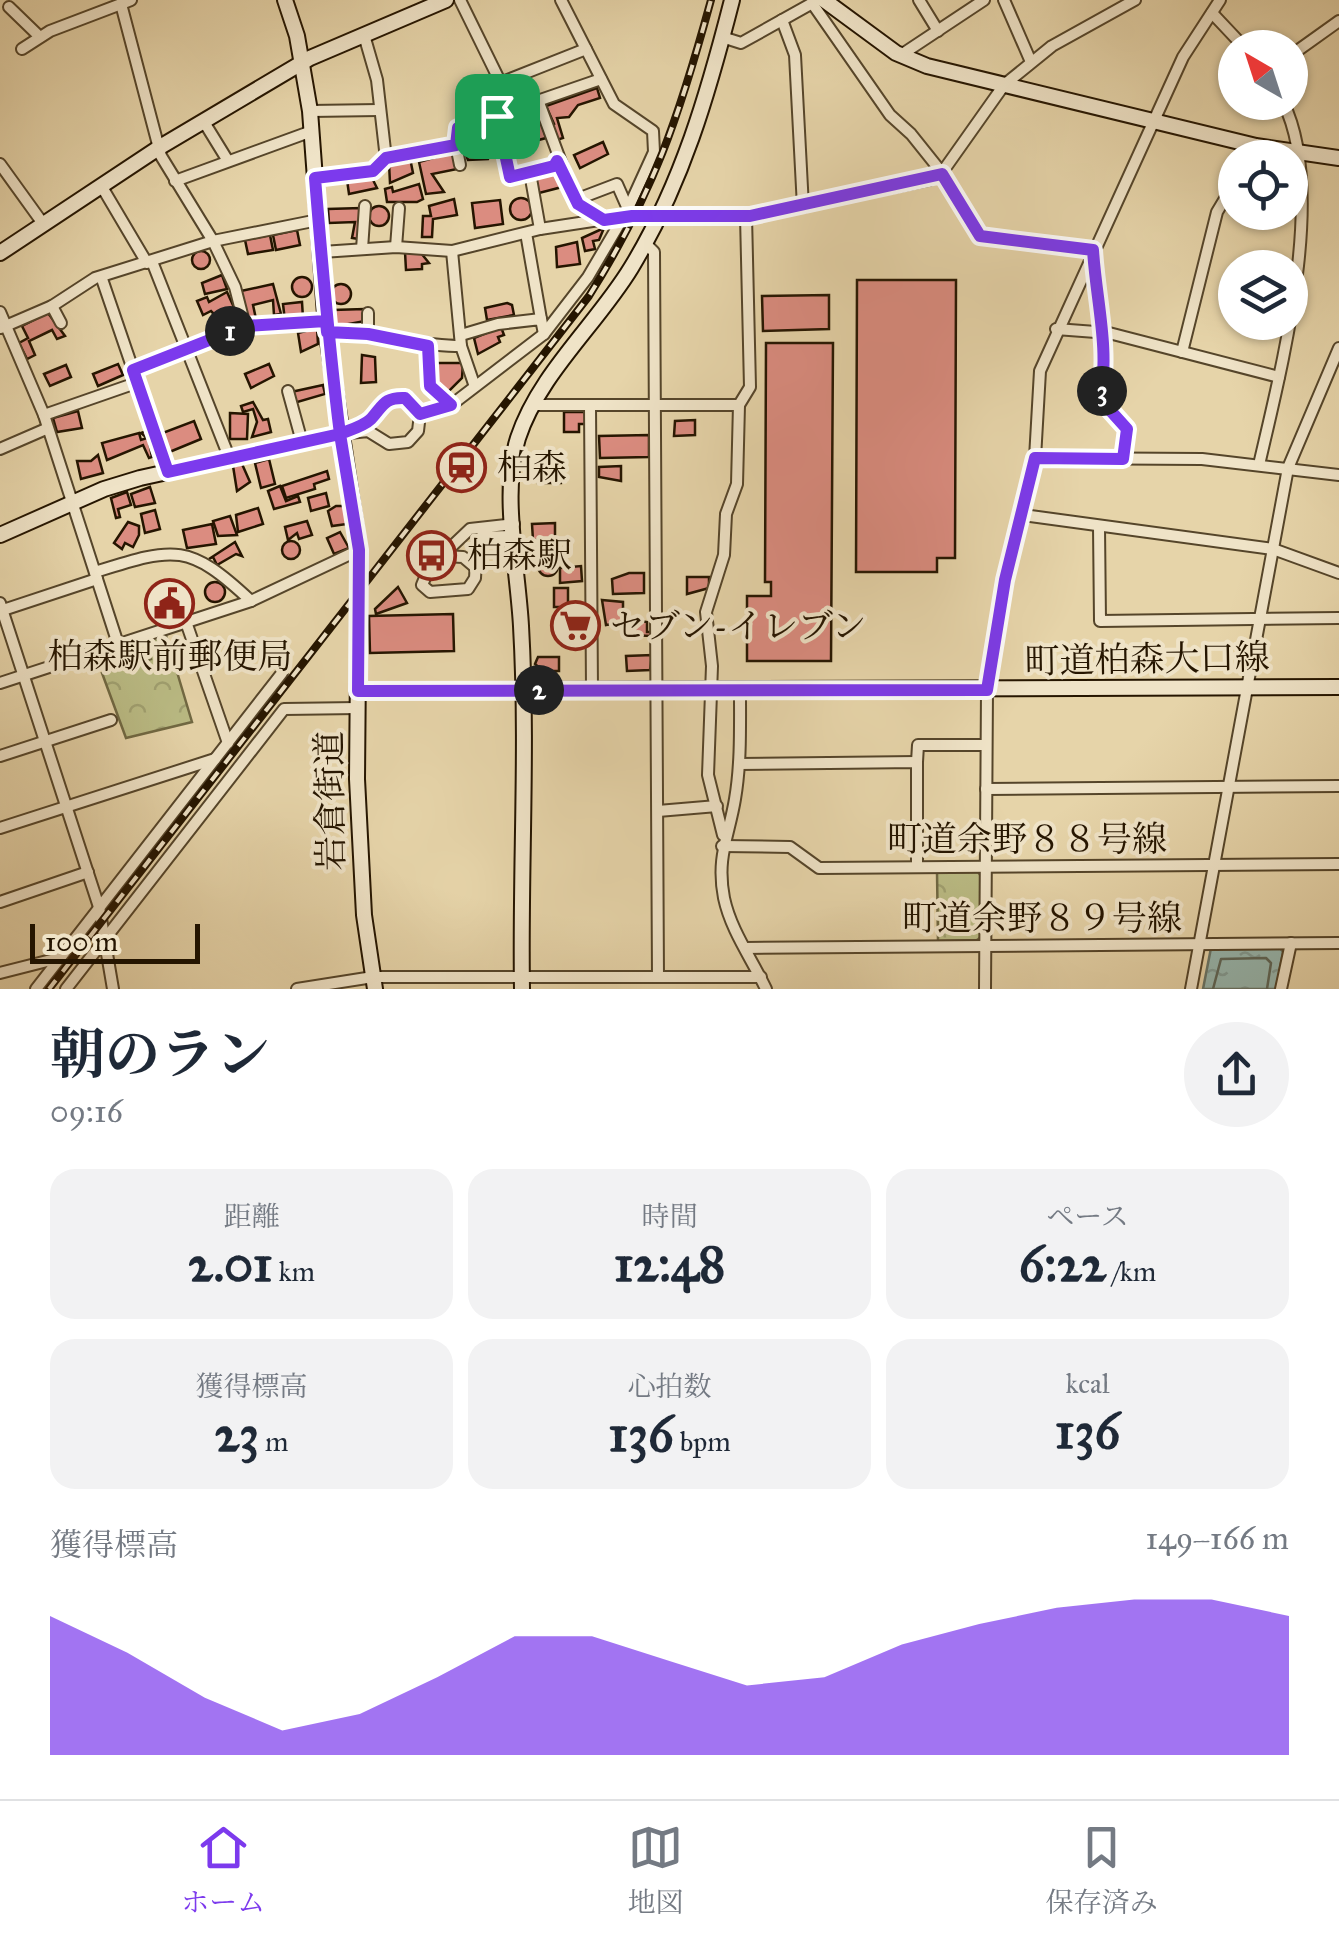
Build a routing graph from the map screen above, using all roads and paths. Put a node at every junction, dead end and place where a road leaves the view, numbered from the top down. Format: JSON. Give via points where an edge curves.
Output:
{"nodes":[{"id":1,"x":285,"y":0,"type":"edge"},
{"id":2,"x":446,"y":0,"type":"edge"},
{"id":3,"x":460,"y":0,"type":"edge"},
{"id":4,"x":560,"y":0,"type":"edge"},
{"id":5,"x":732,"y":0,"type":"edge"},
{"id":6,"x":919,"y":0,"type":"edge"},
{"id":7,"x":984,"y":0,"type":"edge"},
{"id":8,"x":1004,"y":0,"type":"edge"},
{"id":9,"x":1135,"y":0,"type":"edge"},
{"id":10,"x":1220,"y":0,"type":"edge"},
{"id":11,"x":818,"y":1,"type":"edge"},
{"id":12,"x":126,"y":2,"type":"edge"},
{"id":13,"x":424,"y":5,"type":"edge"},
{"id":14,"x":9,"y":7,"type":"dead end"},
{"id":15,"x":1212,"y":13,"type":"junction"},
{"id":16,"x":782,"y":20,"type":"junction"},
{"id":17,"x":1339,"y":21,"type":"edge"},
{"id":18,"x":1229,"y":30,"type":"edge"},
{"id":19,"x":938,"y":31,"type":"junction"},
{"id":20,"x":364,"y":35,"type":"junction"},
{"id":21,"x":40,"y":37,"type":"junction"},
{"id":22,"x":722,"y":37,"type":"junction"},
{"id":23,"x":1308,"y":43,"type":"edge"},
{"id":24,"x":22,"y":49,"type":"dead end"},
{"id":25,"x":586,"y":49,"type":"junction"},
{"id":26,"x":900,"y":55,"type":"junction"},
{"id":27,"x":1031,"y":62,"type":"junction"},
{"id":28,"x":303,"y":63,"type":"junction"},
{"id":29,"x":601,"y":79,"type":"junction"},
{"id":30,"x":500,"y":83,"type":"junction"},
{"id":31,"x":1004,"y":85,"type":"junction"},
{"id":32,"x":538,"y":100,"type":"junction"},
{"id":33,"x":379,"y":110,"type":"junction"},
{"id":34,"x":514,"y":110,"type":"junction"},
{"id":35,"x":310,"y":111,"type":"junction"},
{"id":36,"x":497,"y":116,"type":"junction"},
{"id":37,"x":1154,"y":121,"type":"junction"},
{"id":38,"x":204,"y":122,"type":"junction"},
{"id":39,"x":312,"y":131,"type":"junction"},
{"id":40,"x":1218,"y":141,"type":"edge"},
{"id":41,"x":456,"y":145,"type":"junction"},
{"id":42,"x":160,"y":147,"type":"junction"},
{"id":43,"x":1308,"y":156,"type":"edge"},
{"id":44,"x":386,"y":158,"type":"junction"},
{"id":45,"x":1339,"y":158,"type":"edge"},
{"id":46,"x":228,"y":161,"type":"junction"},
{"id":47,"x":557,"y":161,"type":"junction"},
{"id":48,"x":0,"y":164,"type":"edge"},
{"id":49,"x":460,"y":164,"type":"dead end"},
{"id":50,"x":530,"y":173,"type":"junction"},
{"id":51,"x":942,"y":174,"type":"junction"},
{"id":52,"x":315,"y":178,"type":"junction"},
{"id":53,"x":175,"y":180,"type":"junction"},
{"id":54,"x":102,"y":187,"type":"junction"},
{"id":55,"x":575,"y":200,"type":"junction"},
{"id":56,"x":365,"y":206,"type":"dead end"},
{"id":57,"x":802,"y":207,"type":"junction"},
{"id":58,"x":400,"y":208,"type":"dead end"},
{"id":59,"x":1218,"y":210,"type":"edge"},
{"id":60,"x":626,"y":213,"type":"junction"},
{"id":61,"x":659,"y":216,"type":"junction"},
{"id":62,"x":748,"y":216,"type":"junction"},
{"id":63,"x":318,"y":220,"type":"junction"},
{"id":64,"x":604,"y":220,"type":"junction"},
{"id":65,"x":44,"y":225,"type":"junction"},
{"id":66,"x":540,"y":229,"type":"junction"},
{"id":67,"x":1300,"y":230,"type":"edge"},
{"id":68,"x":526,"y":232,"type":"junction"},
{"id":69,"x":214,"y":241,"type":"junction"},
{"id":70,"x":646,"y":243,"type":"junction"},
{"id":71,"x":396,"y":247,"type":"junction"},
{"id":72,"x":362,"y":249,"type":"junction"},
{"id":73,"x":452,"y":250,"type":"junction"},
{"id":74,"x":1093,"y":250,"type":"junction"},
{"id":75,"x":322,"y":252,"type":"junction"},
{"id":76,"x":0,"y":253,"type":"edge"},
{"id":77,"x":150,"y":263,"type":"junction"},
{"id":78,"x":102,"y":279,"type":"junction"},
{"id":79,"x":52,"y":306,"type":"junction"},
{"id":80,"x":0,"y":312,"type":"edge"},
{"id":81,"x":368,"y":313,"type":"dead end"},
{"id":82,"x":541,"y":319,"type":"junction"},
{"id":83,"x":61,"y":323,"type":"dead end"},
{"id":84,"x":245,"y":326,"type":"junction"},
{"id":85,"x":326,"y":327,"type":"junction"},
{"id":86,"x":2,"y":328,"type":"edge"},
{"id":87,"x":1056,"y":329,"type":"junction"},
{"id":88,"x":368,"y":334,"type":"junction"},
{"id":89,"x":544,"y":334,"type":"junction"},
{"id":90,"x":1102,"y":334,"type":"junction"},
{"id":91,"x":461,"y":341,"type":"junction"},
{"id":92,"x":428,"y":346,"type":"junction"},
{"id":93,"x":186,"y":348,"type":"junction"},
{"id":94,"x":1339,"y":348,"type":"edge"},
{"id":95,"x":1182,"y":352,"type":"junction"},
{"id":96,"x":133,"y":370,"type":"junction"},
{"id":97,"x":1279,"y":377,"type":"junction"},
{"id":98,"x":136,"y":383,"type":"junction"},
{"id":99,"x":474,"y":384,"type":"junction"},
{"id":100,"x":288,"y":391,"type":"dead end"},
{"id":101,"x":451,"y":405,"type":"junction"},
{"id":102,"x":534,"y":405,"type":"junction"},
{"id":103,"x":740,"y":405,"type":"junction"},
{"id":104,"x":590,"y":406,"type":"junction"},
{"id":105,"x":656,"y":406,"type":"junction"},
{"id":106,"x":420,"y":414,"type":"junction"},
{"id":107,"x":44,"y":415,"type":"junction"},
{"id":108,"x":46,"y":429,"type":"junction"},
{"id":109,"x":340,"y":434,"type":"junction"},
{"id":110,"x":302,"y":442,"type":"junction"},
{"id":111,"x":0,"y":449,"type":"edge"},
{"id":112,"x":229,"y":458,"type":"junction"},
{"id":113,"x":1035,"y":458,"type":"junction"},
{"id":114,"x":1123,"y":459,"type":"junction"},
{"id":115,"x":1259,"y":464,"type":"junction"},
{"id":116,"x":1288,"y":468,"type":"junction"},
{"id":117,"x":168,"y":472,"type":"junction"},
{"id":118,"x":1339,"y":476,"type":"edge"},
{"id":119,"x":73,"y":503,"type":"junction"},
{"id":120,"x":1023,"y":515,"type":"junction"},
{"id":121,"x":1100,"y":527,"type":"junction"},
{"id":122,"x":514,"y":530,"type":"junction"},
{"id":123,"x":0,"y":535,"type":"edge"},
{"id":124,"x":1273,"y":549,"type":"junction"},
{"id":125,"x":359,"y":550,"type":"junction"},
{"id":126,"x":442,"y":556,"type":"junction"},
{"id":127,"x":476,"y":569,"type":"junction"},
{"id":128,"x":1338,"y":569,"type":"edge"},
{"id":129,"x":96,"y":576,"type":"junction"},
{"id":130,"x":251,"y":602,"type":"junction"},
{"id":131,"x":1,"y":608,"type":"edge"},
{"id":132,"x":1339,"y":618,"type":"edge"},
{"id":133,"x":1260,"y":619,"type":"junction"},
{"id":134,"x":186,"y":622,"type":"junction"},
{"id":135,"x":118,"y":644,"type":"junction"},
{"id":136,"x":282,"y":674,"type":"dead end"},
{"id":137,"x":24,"y":675,"type":"junction"},
{"id":138,"x":0,"y":683,"type":"edge"},
{"id":139,"x":1339,"y":687,"type":"edge"},
{"id":140,"x":1248,"y":688,"type":"junction"},
{"id":141,"x":522,"y":690,"type":"junction"},
{"id":142,"x":592,"y":690,"type":"junction"},
{"id":143,"x":657,"y":690,"type":"junction"},
{"id":144,"x":987,"y":690,"type":"junction"},
{"id":145,"x":358,"y":691,"type":"junction"},
{"id":146,"x":713,"y":691,"type":"junction"},
{"id":147,"x":740,"y":691,"type":"junction"},
{"id":148,"x":358,"y":708,"type":"junction"},
{"id":149,"x":111,"y":720,"type":"dead end"},
{"id":150,"x":46,"y":740,"type":"junction"},
{"id":151,"x":228,"y":743,"type":"junction"},
{"id":152,"x":986,"y":745,"type":"junction"},
{"id":153,"x":0,"y":756,"type":"edge"},
{"id":154,"x":216,"y":758,"type":"junction"},
{"id":155,"x":916,"y":762,"type":"junction"},
{"id":156,"x":739,"y":764,"type":"junction"},
{"id":157,"x":1229,"y":786,"type":"junction"},
{"id":158,"x":1339,"y":786,"type":"edge"},
{"id":159,"x":986,"y":790,"type":"junction"},
{"id":160,"x":716,"y":806,"type":"junction"},
{"id":161,"x":66,"y":807,"type":"junction"},
{"id":162,"x":658,"y":811,"type":"junction"},
{"id":163,"x":0,"y":828,"type":"edge"},
{"id":164,"x":723,"y":840,"type":"junction"},
{"id":165,"x":1339,"y":864,"type":"edge"},
{"id":166,"x":986,"y":866,"type":"junction"},
{"id":167,"x":1214,"y":866,"type":"junction"},
{"id":168,"x":916,"y":867,"type":"junction"},
{"id":169,"x":88,"y":872,"type":"junction"},
{"id":170,"x":0,"y":902,"type":"edge"},
{"id":171,"x":99,"y":908,"type":"junction"},
{"id":172,"x":105,"y":938,"type":"junction"},
{"id":173,"x":1339,"y":942,"type":"edge"},
{"id":174,"x":1290,"y":943,"type":"junction"},
{"id":175,"x":1200,"y":944,"type":"junction"},
{"id":176,"x":985,"y":946,"type":"junction"},
{"id":177,"x":746,"y":948,"type":"junction"},
{"id":178,"x":60,"y":958,"type":"junction"},
{"id":179,"x":0,"y":973,"type":"edge"},
{"id":180,"x":658,"y":976,"type":"junction"},
{"id":181,"x":761,"y":977,"type":"junction"},
{"id":182,"x":374,"y":983,"type":"edge"},
{"id":183,"x":522,"y":983,"type":"edge"},
{"id":184,"x":36,"y":989,"type":"edge"},
{"id":185,"x":66,"y":989,"type":"edge"},
{"id":186,"x":112,"y":989,"type":"edge"},
{"id":187,"x":297,"y":989,"type":"edge"},
{"id":188,"x":766,"y":989,"type":"edge"},
{"id":189,"x":986,"y":989,"type":"edge"},
{"id":190,"x":1191,"y":989,"type":"edge"},
{"id":191,"x":1282,"y":989,"type":"edge"}],
"edges":[{"from":1,"to":28,"type":"street"},
{"from":2,"to":13,"type":"street"},
{"from":3,"to":30,"type":"street"},
{"from":4,"to":25,"type":"street"},
{"from":5,"to":22,"type":"street"},
{"from":6,"to":19,"type":"street"},
{"from":7,"to":19,"type":"street"},
{"from":8,"to":27,"type":"street"},
{"from":9,"to":27,"type":"street"},
{"from":10,"to":15,"type":"street"},
{"from":11,"to":16,"type":"street"},
{"from":11,"to":26,"type":"street"},
{"from":11,"to":51,"type":"street","via":[[890,115]]},
{"from":12,"to":21,"type":"street"},
{"from":12,"to":42,"type":"street"},
{"from":13,"to":20,"type":"street"},
{"from":14,"to":21,"type":"street"},
{"from":15,"to":18,"type":"street"},
{"from":15,"to":37,"type":"street"},
{"from":16,"to":22,"type":"street","via":[[741,43]]},
{"from":16,"to":57,"type":"street","via":[[795,55]]},
{"from":17,"to":23,"type":"street"},
{"from":19,"to":26,"type":"street"},
{"from":20,"to":28,"type":"street"},
{"from":20,"to":33,"type":"street"},
{"from":21,"to":24,"type":"street"},
{"from":22,"to":61,"type":"street","via":[[697,126]]},
{"from":25,"to":29,"type":"street"},
{"from":25,"to":30,"type":"street"},
{"from":26,"to":31,"type":"street"},
{"from":27,"to":31,"type":"street"},
{"from":28,"to":35,"type":"street"},
{"from":28,"to":38,"type":"street"},
{"from":29,"to":32,"type":"street"},
{"from":29,"to":60,"type":"street","via":[[614,104],[657,139]]},
{"from":30,"to":34,"type":"street"},
{"from":31,"to":37,"type":"street"},
{"from":31,"to":51,"type":"street"},
{"from":32,"to":34,"type":"street"},
{"from":32,"to":47,"type":"street"},
{"from":33,"to":35,"type":"street"},
{"from":33,"to":44,"type":"street"},
{"from":34,"to":36,"type":"street"},
{"from":35,"to":39,"type":"street"},
{"from":36,"to":41,"type":"street","via":[[458,128]]},
{"from":36,"to":50,"type":"street","via":[[510,177]]},
{"from":37,"to":40,"type":"street"},
{"from":37,"to":74,"type":"street"},
{"from":38,"to":42,"type":"street"},
{"from":38,"to":46,"type":"street"},
{"from":39,"to":46,"type":"street"},
{"from":39,"to":52,"type":"street"},
{"from":41,"to":44,"type":"street"},
{"from":41,"to":49,"type":"street"},
{"from":42,"to":53,"type":"street"},
{"from":42,"to":54,"type":"street"},
{"from":43,"to":45,"type":"street"},
{"from":44,"to":52,"type":"street","via":[[373,171]]},
{"from":46,"to":53,"type":"street"},
{"from":47,"to":50,"type":"street"},
{"from":47,"to":55,"type":"street"},
{"from":48,"to":65,"type":"street"},
{"from":50,"to":66,"type":"street"},
{"from":51,"to":57,"type":"street"},
{"from":51,"to":74,"type":"street","via":[[980,236]]},
{"from":52,"to":63,"type":"street"},
{"from":53,"to":69,"type":"street"},
{"from":54,"to":65,"type":"street"},
{"from":54,"to":77,"type":"street"},
{"from":55,"to":60,"type":"street","via":[[617,184]]},
{"from":55,"to":64,"type":"street"},
{"from":56,"to":72,"type":"street"},
{"from":57,"to":62,"type":"street"},
{"from":58,"to":71,"type":"street"},
{"from":59,"to":95,"type":"street"},
{"from":60,"to":61,"type":"street"},
{"from":60,"to":64,"type":"street"},
{"from":60,"to":89,"type":"street"},
{"from":61,"to":62,"type":"street"},
{"from":61,"to":70,"type":"street"},
{"from":62,"to":103,"type":"street","via":[[750,387]]},
{"from":63,"to":69,"type":"street"},
{"from":63,"to":75,"type":"street"},
{"from":64,"to":66,"type":"street"},
{"from":65,"to":76,"type":"street"},
{"from":66,"to":68,"type":"street"},
{"from":67,"to":97,"type":"street"},
{"from":68,"to":73,"type":"street"},
{"from":68,"to":82,"type":"street"},
{"from":69,"to":77,"type":"street"},
{"from":69,"to":84,"type":"street"},
{"from":70,"to":102,"type":"street"},
{"from":70,"to":105,"type":"street","via":[[654,252]]},
{"from":71,"to":72,"type":"street"},
{"from":71,"to":73,"type":"street"},
{"from":72,"to":75,"type":"street"},
{"from":73,"to":91,"type":"street"},
{"from":74,"to":87,"type":"street"},
{"from":74,"to":90,"type":"street"},
{"from":75,"to":85,"type":"street"},
{"from":77,"to":78,"type":"street"},
{"from":77,"to":93,"type":"street"},
{"from":78,"to":79,"type":"street"},
{"from":78,"to":96,"type":"street"},
{"from":79,"to":83,"type":"street"},
{"from":79,"to":86,"type":"street"},
{"from":80,"to":86,"type":"street"},
{"from":81,"to":88,"type":"street"},
{"from":82,"to":89,"type":"street"},
{"from":82,"to":91,"type":"street","via":[[498,324]]},
{"from":84,"to":85,"type":"street"},
{"from":84,"to":93,"type":"street"},
{"from":85,"to":88,"type":"street"},
{"from":85,"to":109,"type":"street"},
{"from":86,"to":107,"type":"street"},
{"from":87,"to":90,"type":"street"},
{"from":87,"to":113,"type":"street","via":[[1040,371]]},
{"from":88,"to":92,"type":"street"},
{"from":89,"to":99,"type":"street"},
{"from":90,"to":95,"type":"street"},
{"from":90,"to":114,"type":"street","via":[[1100,399],[1127,429]]},
{"from":91,"to":92,"type":"street"},
{"from":91,"to":99,"type":"street"},
{"from":92,"to":101,"type":"street","via":[[430,386]]},
{"from":93,"to":96,"type":"street"},
{"from":93,"to":112,"type":"street"},
{"from":94,"to":116,"type":"street"},
{"from":95,"to":97,"type":"street"},
{"from":96,"to":98,"type":"street"},
{"from":97,"to":115,"type":"street"},
{"from":98,"to":107,"type":"street"},
{"from":98,"to":117,"type":"street"},
{"from":99,"to":101,"type":"street"},
{"from":100,"to":110,"type":"street"},
{"from":101,"to":106,"type":"street"},
{"from":102,"to":104,"type":"street"},
{"from":102,"to":122,"type":"street","via":[[516,450]]},
{"from":103,"to":105,"type":"street"},
{"from":103,"to":146,"type":"street","via":[[737,484],[706,612]]},
{"from":104,"to":105,"type":"street"},
{"from":104,"to":142,"type":"street"},
{"from":105,"to":143,"type":"street"},
{"from":106,"to":109,"type":"street","via":[[405,398],[392,398],[368,422]]},
{"from":106,"to":109,"type":"street","via":[[418,431],[401,445],[368,431]]},
{"from":107,"to":108,"type":"street"},
{"from":108,"to":111,"type":"street"},
{"from":108,"to":119,"type":"street"},
{"from":109,"to":110,"type":"street"},
{"from":109,"to":125,"type":"street","name":"岩倉街道"},
{"from":110,"to":112,"type":"street"},
{"from":112,"to":117,"type":"street"},
{"from":113,"to":114,"type":"street"},
{"from":113,"to":120,"type":"street"},
{"from":114,"to":115,"type":"street"},
{"from":115,"to":116,"type":"street"},
{"from":116,"to":118,"type":"street"},
{"from":116,"to":124,"type":"street"},
{"from":117,"to":119,"type":"street"},
{"from":119,"to":123,"type":"street"},
{"from":119,"to":129,"type":"street"},
{"from":120,"to":121,"type":"street"},
{"from":120,"to":144,"type":"street"},
{"from":121,"to":124,"type":"street"},
{"from":121,"to":133,"type":"street","via":[[1100,621]]},
{"from":122,"to":126,"type":"street","via":[[470,529]]},
{"from":122,"to":127,"type":"street","via":[[481,537]]},
{"from":122,"to":141,"type":"street"},
{"from":124,"to":128,"type":"street"},
{"from":124,"to":133,"type":"street"},
{"from":125,"to":130,"type":"street"},
{"from":125,"to":145,"type":"street","name":"岩倉街道"},
{"from":126,"to":127,"type":"street","via":[[463,556]]},
{"from":126,"to":127,"type":"street","via":[[422,579],[430,592],[468,589]]},
{"from":129,"to":130,"type":"street","via":[[177,552],[202,560]]},
{"from":129,"to":131,"type":"street"},
{"from":129,"to":135,"type":"street"},
{"from":130,"to":134,"type":"street"},
{"from":131,"to":137,"type":"street"},
{"from":132,"to":133,"type":"street"},
{"from":133,"to":140,"type":"street"},
{"from":134,"to":135,"type":"street"},
{"from":134,"to":151,"type":"street"},
{"from":135,"to":137,"type":"street"},
{"from":136,"to":151,"type":"street"},
{"from":137,"to":138,"type":"street"},
{"from":137,"to":150,"type":"street"},
{"from":139,"to":140,"type":"street","name":"町道柏森大口線"},
{"from":140,"to":144,"type":"street","name":"町道柏森大口線"},
{"from":140,"to":157,"type":"street"},
{"from":141,"to":142,"type":"street","name":"町道柏森大口線"},
{"from":141,"to":145,"type":"street"},
{"from":141,"to":183,"type":"street"},
{"from":142,"to":143,"type":"street","name":"町道柏森大口線"},
{"from":143,"to":146,"type":"street","name":"町道柏森大口線"},
{"from":143,"to":162,"type":"street"},
{"from":144,"to":147,"type":"street","name":"町道柏森大口線"},
{"from":144,"to":152,"type":"street"},
{"from":145,"to":148,"type":"street","name":"岩倉街道"},
{"from":146,"to":147,"type":"street","name":"町道柏森大口線"},
{"from":146,"to":160,"type":"street","via":[[708,775]]},
{"from":147,"to":156,"type":"street"},
{"from":148,"to":172,"type":"street","via":[[284,709]]},
{"from":148,"to":182,"type":"street","name":"岩倉街道","via":[[364,916]]},
{"from":149,"to":150,"type":"street"},
{"from":150,"to":153,"type":"street"},
{"from":150,"to":161,"type":"street"},
{"from":151,"to":154,"type":"street"},
{"from":152,"to":155,"type":"street","via":[[918,745]]},
{"from":152,"to":159,"type":"street"},
{"from":154,"to":161,"type":"street"},
{"from":154,"to":171,"type":"street"},
{"from":155,"to":156,"type":"street"},
{"from":155,"to":168,"type":"street"},
{"from":156,"to":164,"type":"street"},
{"from":157,"to":158,"type":"street"},
{"from":157,"to":159,"type":"street"},
{"from":157,"to":167,"type":"street"},
{"from":159,"to":166,"type":"street"},
{"from":160,"to":162,"type":"street"},
{"from":160,"to":164,"type":"street"},
{"from":161,"to":163,"type":"street"},
{"from":161,"to":169,"type":"street"},
{"from":162,"to":180,"type":"street"},
{"from":164,"to":168,"type":"street","name":"町道余野８８号線","via":[[790,847],[819,868]]},
{"from":164,"to":177,"type":"street","via":[[724,897]]},
{"from":165,"to":167,"type":"street","name":"町道余野８８号線"},
{"from":166,"to":167,"type":"street","name":"町道余野８８号線"},
{"from":166,"to":168,"type":"street","name":"町道余野８８号線"},
{"from":166,"to":176,"type":"street"},
{"from":167,"to":175,"type":"street"},
{"from":169,"to":170,"type":"street"},
{"from":169,"to":171,"type":"street"},
{"from":171,"to":172,"type":"street"},
{"from":171,"to":178,"type":"street"},
{"from":172,"to":185,"type":"street"},
{"from":172,"to":186,"type":"street"},
{"from":173,"to":174,"type":"street","name":"町道余野８９号線"},
{"from":174,"to":175,"type":"street","name":"町道余野８９号線"},
{"from":174,"to":191,"type":"street"},
{"from":175,"to":176,"type":"street","name":"町道余野８９号線"},
{"from":175,"to":190,"type":"street"},
{"from":176,"to":177,"type":"street","name":"町道余野８９号線"},
{"from":176,"to":189,"type":"street"},
{"from":177,"to":181,"type":"street"},
{"from":178,"to":179,"type":"street"},
{"from":178,"to":184,"type":"street"},
{"from":180,"to":181,"type":"street"},
{"from":180,"to":183,"type":"street"},
{"from":181,"to":188,"type":"street"},
{"from":182,"to":183,"type":"street"},
{"from":182,"to":187,"type":"street"}]}
